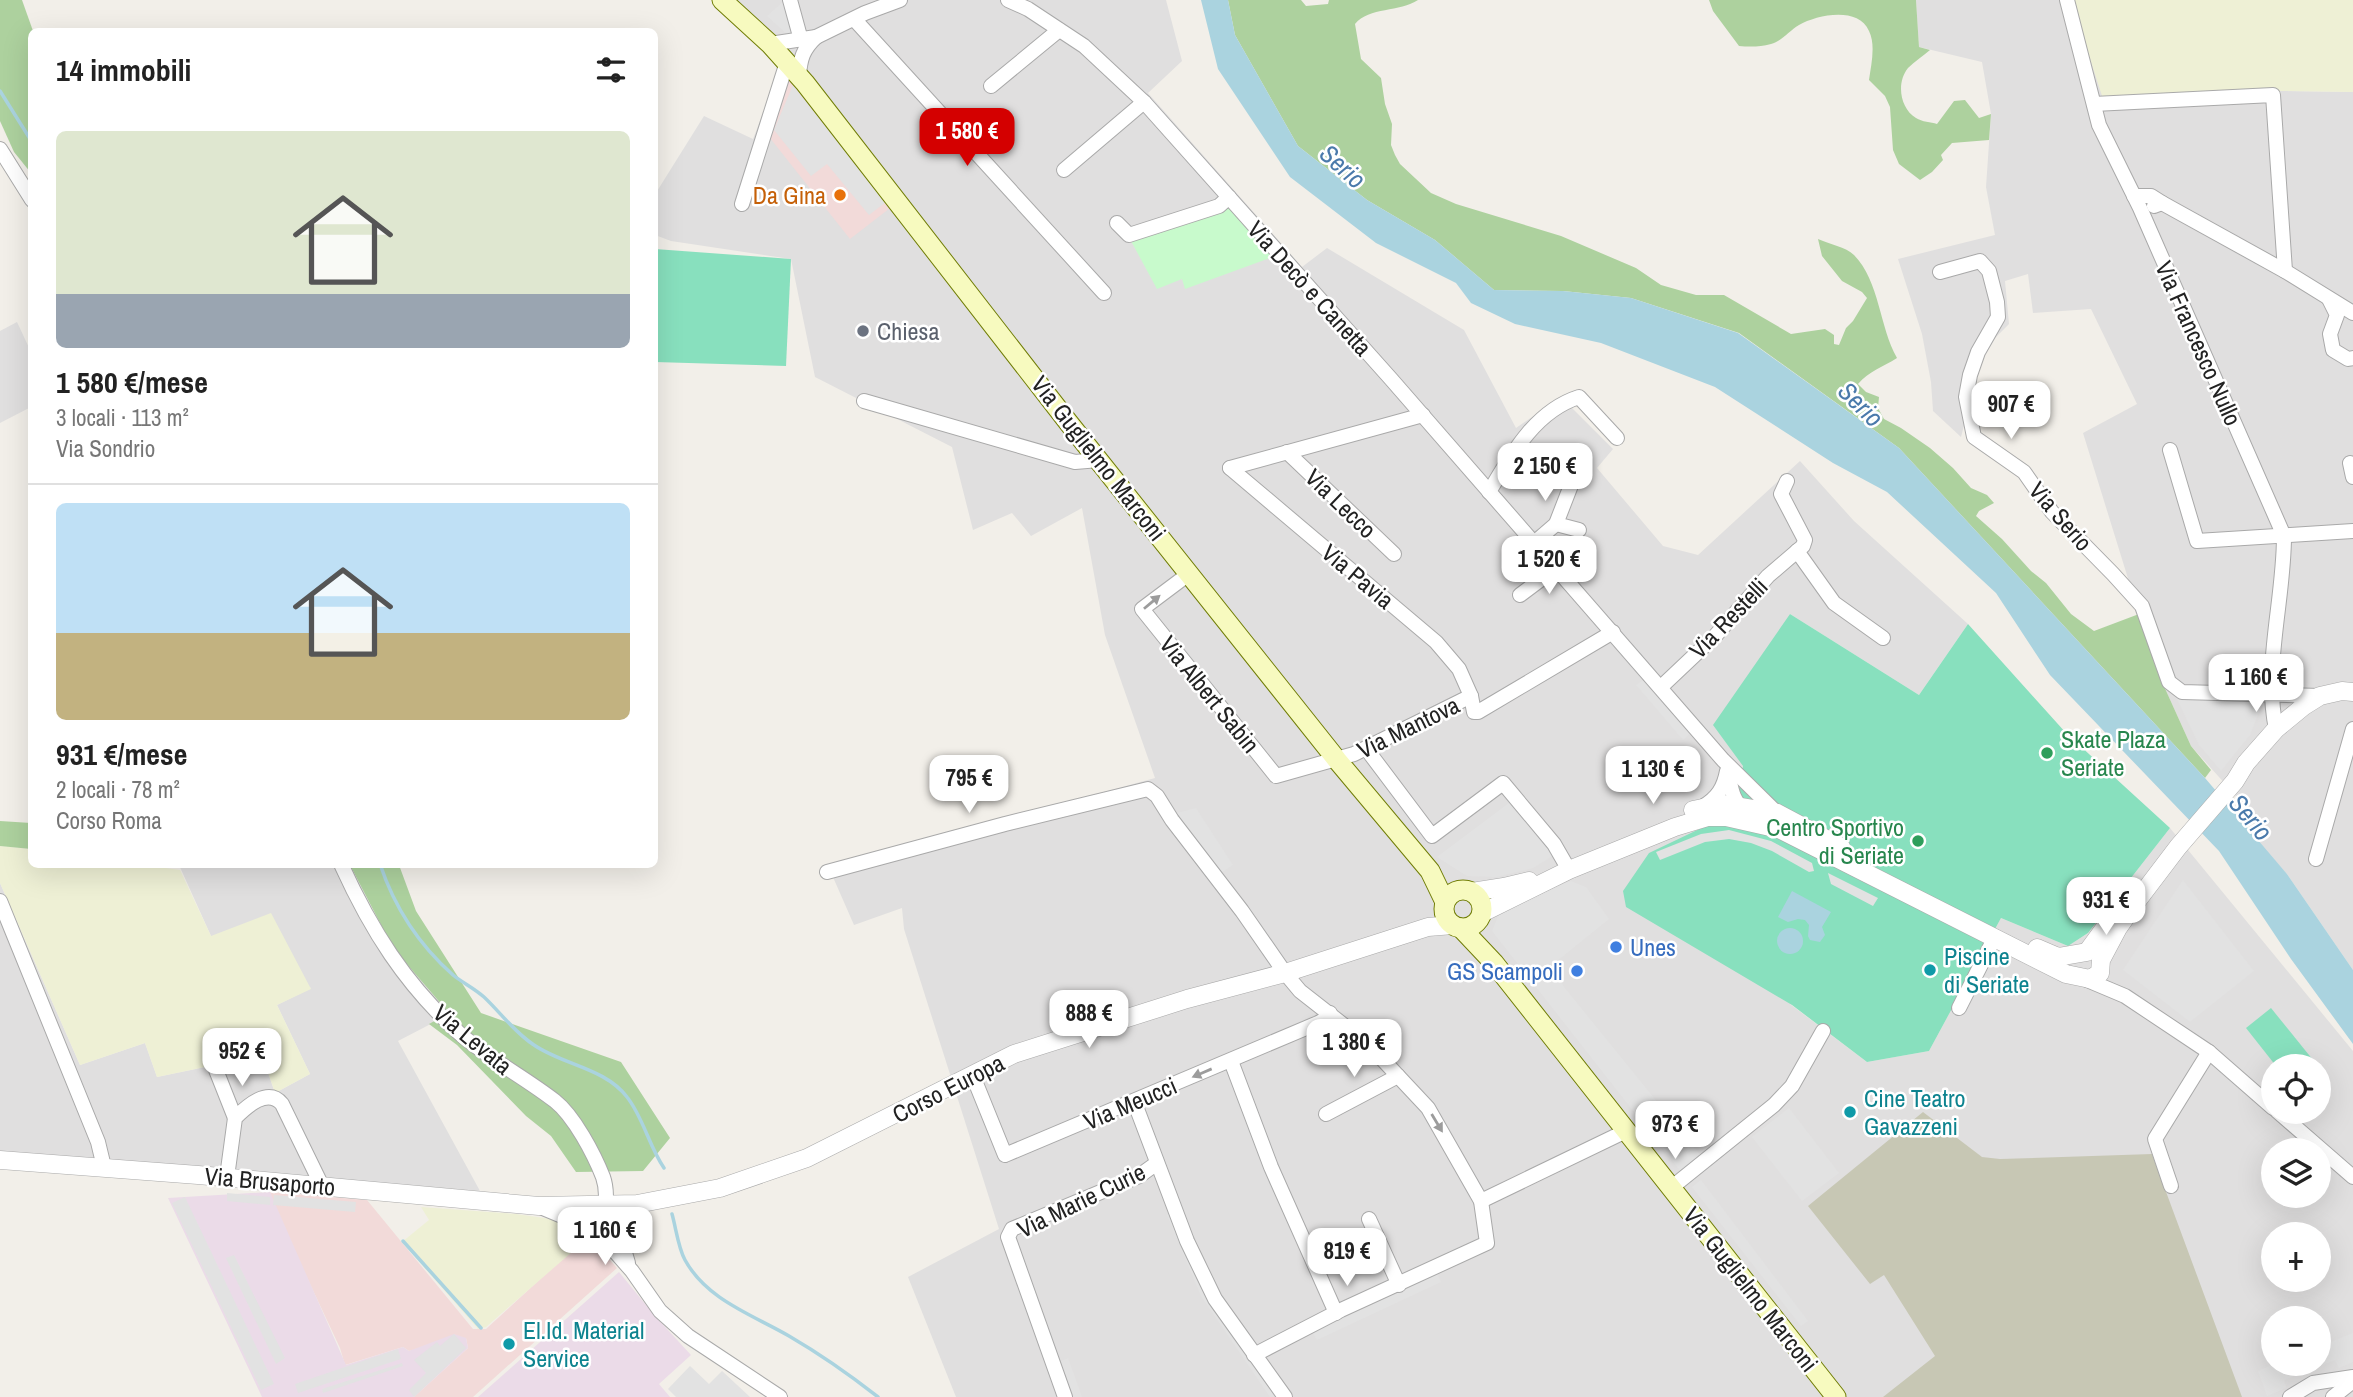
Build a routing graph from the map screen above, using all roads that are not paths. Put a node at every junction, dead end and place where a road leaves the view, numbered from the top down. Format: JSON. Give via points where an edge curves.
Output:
{"nodes":[{"id":1,"x":722,"y":0,"type":"edge"},
{"id":2,"x":790,"y":0,"type":"edge"},
{"id":3,"x":900,"y":0,"type":"edge"},
{"id":4,"x":1008,"y":0,"type":"edge"},
{"id":5,"x":2067,"y":0,"type":"edge"},
{"id":6,"x":855,"y":20,"type":"junction"},
{"id":7,"x":1059,"y":30,"type":"junction"},
{"id":8,"x":816,"y":37,"type":"junction"},
{"id":9,"x":801,"y":40,"type":"junction"},
{"id":10,"x":770,"y":44,"type":"junction"},
{"id":11,"x":793,"y":69,"type":"junction"},
{"id":12,"x":991,"y":86,"type":"dead end"},
{"id":13,"x":1144,"y":102,"type":"junction"},
{"id":14,"x":2094,"y":104,"type":"junction"},
{"id":15,"x":0,"y":149,"type":"edge"},
{"id":16,"x":1064,"y":170,"type":"dead end"},
{"id":17,"x":28,"y":194,"type":"edge"},
{"id":18,"x":2134,"y":196,"type":"junction"},
{"id":19,"x":1229,"y":197,"type":"junction"},
{"id":20,"x":2162,"y":203,"type":"junction"},
{"id":21,"x":742,"y":204,"type":"dead end"},
{"id":22,"x":2144,"y":217,"type":"junction"},
{"id":23,"x":1117,"y":223,"type":"dead end"},
{"id":24,"x":2285,"y":271,"type":"junction"},
{"id":25,"x":1940,"y":272,"type":"dead end"},
{"id":26,"x":1104,"y":293,"type":"dead end"},
{"id":27,"x":2328,"y":298,"type":"junction"},
{"id":28,"x":2353,"y":313,"type":"edge"},
{"id":29,"x":2353,"y":358,"type":"edge"},
{"id":30,"x":864,"y":401,"type":"dead end"},
{"id":31,"x":1423,"y":415,"type":"junction"},
{"id":32,"x":1617,"y":439,"type":"dead end"},
{"id":33,"x":2170,"y":450,"type":"dead end"},
{"id":34,"x":1287,"y":452,"type":"junction"},
{"id":35,"x":1099,"y":460,"type":"junction"},
{"id":36,"x":1230,"y":468,"type":"joint"},
{"id":37,"x":1575,"y":475,"type":"dead end"},
{"id":38,"x":1787,"y":481,"type":"dead end"},
{"id":39,"x":1489,"y":492,"type":"junction"},
{"id":40,"x":1556,"y":524,"type":"junction"},
{"id":41,"x":1579,"y":530,"type":"dead end"},
{"id":42,"x":2353,"y":531,"type":"edge"},
{"id":43,"x":2284,"y":536,"type":"junction"},
{"id":44,"x":1534,"y":543,"type":"junction"},
{"id":45,"x":1797,"y":551,"type":"junction"},
{"id":46,"x":1394,"y":554,"type":"dead end"},
{"id":47,"x":1556,"y":568,"type":"junction"},
{"id":48,"x":1190,"y":573,"type":"junction"},
{"id":49,"x":1520,"y":595,"type":"dead end"},
{"id":50,"x":1613,"y":632,"type":"junction"},
{"id":51,"x":1884,"y":638,"type":"dead end"},
{"id":52,"x":1661,"y":687,"type":"junction"},
{"id":53,"x":2270,"y":693,"type":"junction"},
{"id":54,"x":2353,"y":694,"type":"edge"},
{"id":55,"x":2287,"y":695,"type":"junction"},
{"id":56,"x":1471,"y":696,"type":"junction"},
{"id":57,"x":2320,"y":696,"type":"junction"},
{"id":58,"x":2281,"y":725,"type":"junction"},
{"id":59,"x":2353,"y":729,"type":"edge"},
{"id":60,"x":1371,"y":755,"type":"dead end"},
{"id":61,"x":1337,"y":760,"type":"junction"},
{"id":62,"x":1726,"y":766,"type":"junction"},
{"id":63,"x":1702,"y":807,"type":"junction"},
{"id":64,"x":1739,"y":807,"type":"junction"},
{"id":65,"x":1777,"y":813,"type":"junction"},
{"id":66,"x":1630,"y":846,"type":"junction"},
{"id":67,"x":2316,"y":859,"type":"dead end"},
{"id":68,"x":1845,"y":863,"type":"junction"},
{"id":69,"x":343,"y":868,"type":"edge"},
{"id":70,"x":1569,"y":870,"type":"junction"},
{"id":71,"x":827,"y":872,"type":"dead end"},
{"id":72,"x":1455,"y":898,"type":"junction"},
{"id":73,"x":0,"y":901,"type":"edge"},
{"id":74,"x":1481,"y":915,"type":"junction"},
{"id":75,"x":1428,"y":927,"type":"junction"},
{"id":76,"x":1457,"y":927,"type":"junction"},
{"id":77,"x":1995,"y":937,"type":"junction"},
{"id":78,"x":1483,"y":950,"type":"junction"},
{"id":79,"x":2089,"y":966,"type":"junction"},
{"id":80,"x":1284,"y":973,"type":"junction"},
{"id":81,"x":1959,"y":1008,"type":"dead end"},
{"id":82,"x":1330,"y":1013,"type":"junction"},
{"id":83,"x":1822,"y":1031,"type":"dead end"},
{"id":84,"x":2209,"y":1052,"type":"junction"},
{"id":85,"x":1231,"y":1061,"type":"junction"},
{"id":86,"x":216,"y":1070,"type":"dead end"},
{"id":87,"x":973,"y":1076,"type":"junction"},
{"id":88,"x":1398,"y":1076,"type":"junction"},
{"id":89,"x":2261,"y":1098,"type":"edge"},
{"id":90,"x":1134,"y":1101,"type":"junction"},
{"id":91,"x":1326,"y":1114,"type":"dead end"},
{"id":92,"x":234,"y":1118,"type":"junction"},
{"id":93,"x":2291,"y":1124,"type":"edge"},
{"id":94,"x":1626,"y":1131,"type":"junction"},
{"id":95,"x":0,"y":1160,"type":"edge"},
{"id":96,"x":1157,"y":1163,"type":"junction"},
{"id":97,"x":104,"y":1167,"type":"junction"},
{"id":98,"x":227,"y":1177,"type":"junction"},
{"id":99,"x":755,"y":1177,"type":"joint"},
{"id":100,"x":2353,"y":1177,"type":"edge"},
{"id":101,"x":322,"y":1186,"type":"junction"},
{"id":102,"x":2171,"y":1186,"type":"dead end"},
{"id":103,"x":1671,"y":1188,"type":"junction"},
{"id":104,"x":1481,"y":1201,"type":"junction"},
{"id":105,"x":615,"y":1204,"type":"junction"},
{"id":106,"x":539,"y":1206,"type":"junction"},
{"id":107,"x":1369,"y":1219,"type":"dead end"},
{"id":108,"x":604,"y":1239,"type":"junction"},
{"id":109,"x":632,"y":1270,"type":"junction"},
{"id":110,"x":1399,"y":1284,"type":"junction"},
{"id":111,"x":1336,"y":1313,"type":"junction"},
{"id":112,"x":1254,"y":1356,"type":"junction"},
{"id":113,"x":2334,"y":1379,"type":"junction"},
{"id":114,"x":2353,"y":1379,"type":"edge"},
{"id":115,"x":2336,"y":1395,"type":"edge"},
{"id":116,"x":2293,"y":1396,"type":"edge"},
{"id":117,"x":780,"y":1397,"type":"edge"},
{"id":118,"x":1065,"y":1397,"type":"edge"},
{"id":119,"x":1285,"y":1397,"type":"edge"},
{"id":120,"x":1836,"y":1397,"type":"edge"}],
"edges":[{"from":1,"to":10,"type":"main road","name":"Via Guglielmo Marconi"},
{"from":2,"to":9,"type":"street"},
{"from":3,"to":6,"type":"street"},
{"from":4,"to":7,"type":"street","name":"Via Decò e Canetta"},
{"from":5,"to":14,"type":"street","name":"Via Francesco Nullo"},
{"from":6,"to":8,"type":"street"},
{"from":6,"to":26,"type":"street"},
{"from":7,"to":12,"type":"street"},
{"from":7,"to":13,"type":"street","name":"Via Decò e Canetta","via":[[1084,46]]},
{"from":8,"to":9,"type":"street"},
{"from":8,"to":11,"type":"street"},
{"from":9,"to":10,"type":"street"},
{"from":10,"to":11,"type":"main road","name":"Via Guglielmo Marconi"},
{"from":11,"to":21,"type":"street"},
{"from":11,"to":35,"type":"main road","name":"Via Guglielmo Marconi"},
{"from":13,"to":16,"type":"street"},
{"from":13,"to":19,"type":"street","name":"Via Decò e Canetta"},
{"from":14,"to":18,"type":"street","name":"Via Francesco Nullo","via":[[2099,125]]},
{"from":14,"to":24,"type":"street","via":[[2273,95]]},
{"from":15,"to":17,"type":"street"},
{"from":18,"to":20,"type":"street"},
{"from":18,"to":22,"type":"street","name":"Via Francesco Nullo"},
{"from":19,"to":23,"type":"street","name":"Via Decò e Canetta","via":[[1219,206],[1129,235]]},
{"from":19,"to":31,"type":"street","name":"Via Decò e Canetta"},
{"from":20,"to":22,"type":"street"},
{"from":20,"to":24,"type":"street"},
{"from":22,"to":43,"type":"street","name":"Via Francesco Nullo"},
{"from":24,"to":27,"type":"street"},
{"from":25,"to":53,"type":"street","name":"Via Serio","via":[[1980,261],[1989,271],[1997,302],[1998,317],[1978,352],[1966,397],[1974,437],[2024,472],[2052,512],[2141,606],[2169,682],[2182,692]]},
{"from":27,"to":28,"type":"street"},
{"from":27,"to":29,"type":"street","via":[[2337,315],[2330,334],[2333,349]]},
{"from":30,"to":35,"type":"street","via":[[1075,462]]},
{"from":31,"to":34,"type":"street","name":"Via Lecco"},
{"from":31,"to":39,"type":"street","name":"Via Decò e Canetta"},
{"from":32,"to":39,"type":"street","via":[[1578,397],[1564,401],[1524,436]]},
{"from":33,"to":43,"type":"street","via":[[2197,541]]},
{"from":34,"to":36,"type":"street","name":"Via Lecco"},
{"from":34,"to":46,"type":"street","name":"Via Lecco"},
{"from":35,"to":48,"type":"main road","name":"Via Guglielmo Marconi"},
{"from":36,"to":56,"type":"street","name":"Via Pavia","via":[[1436,642],[1459,669]]},
{"from":37,"to":40,"type":"street"},
{"from":38,"to":45,"type":"street","via":[[1781,494],[1805,540]]},
{"from":39,"to":44,"type":"street","name":"Via Decò e Canetta"},
{"from":40,"to":41,"type":"street"},
{"from":40,"to":44,"type":"street"},
{"from":42,"to":43,"type":"street"},
{"from":43,"to":53,"type":"street","name":"Via Francesco Nullo"},
{"from":44,"to":47,"type":"street","name":"Via Decò e Canetta"},
{"from":45,"to":51,"type":"street","via":[[1834,603]]},
{"from":45,"to":52,"type":"street","name":"Via Restelli"},
{"from":47,"to":49,"type":"street"},
{"from":47,"to":50,"type":"street","name":"Via Decò e Canetta"},
{"from":48,"to":61,"type":"main road","name":"Via Guglielmo Marconi"},
{"from":61,"to":48,"type":"street","name":"Via Albert Sabin","one_way":true,"via":[[1276,776],[1142,609]]},
{"from":50,"to":52,"type":"street","name":"Via Decò e Canetta"},
{"from":50,"to":56,"type":"street","name":"Via Mantova","via":[[1478,712],[1474,712]]},
{"from":52,"to":62,"type":"street","name":"Via Decò e Canetta"},
{"from":53,"to":55,"type":"street"},
{"from":53,"to":58,"type":"street","name":"Via Francesco Nullo"},
{"from":54,"to":57,"type":"street","via":[[2342,691]]},
{"from":54,"to":58,"type":"street","via":[[2312,706]]},
{"from":55,"to":57,"type":"street"},
{"from":55,"to":58,"type":"street","via":[[2290,707]]},
{"from":56,"to":61,"type":"street","name":"Via Mantova"},
{"from":57,"to":58,"type":"street"},
{"from":58,"to":79,"type":"street","via":[[2174,845]]},
{"from":59,"to":67,"type":"street"},
{"from":60,"to":70,"type":"street","via":[[1433,836],[1503,783],[1554,844]]},
{"from":61,"to":72,"type":"main road","name":"Via Guglielmo Marconi"},
{"from":62,"to":63,"type":"street","via":[[1721,790]]},
{"from":62,"to":64,"type":"street","name":"Via Decò e Canetta"},
{"from":62,"to":65,"type":"street","name":"Via Decò e Canetta"},
{"from":63,"to":64,"type":"street","name":"Corso Europa"},
{"from":63,"to":66,"type":"street","name":"Corso Europa","via":[[1650,828]]},
{"from":64,"to":65,"type":"street","name":"Corso Europa"},
{"from":64,"to":68,"type":"street","name":"Via Decò e Canetta","via":[[1819,844]]},
{"from":65,"to":79,"type":"street","name":"Via Decò e Canetta","via":[[2049,954]]},
{"from":66,"to":68,"type":"street","name":"Corso Europa","via":[[1708,817],[1726,817],[1779,829]]},
{"from":66,"to":70,"type":"street","name":"Corso Europa"},
{"from":68,"to":77,"type":"street","name":"Via Decò e Canetta"},
{"from":69,"to":105,"type":"street","name":"Via Levata","via":[[388,953],[419,991],[501,1066],[557,1102],[574,1123]]},
{"from":70,"to":72,"type":"street","name":"Corso Europa"},
{"from":70,"to":74,"type":"street","name":"Corso Europa"},
{"from":71,"to":80,"type":"street","via":[[1148,789]]},
{"from":72,"to":74,"type":"main road","via":[[1481,902]]},
{"from":72,"to":75,"type":"street"},
{"from":72,"to":76,"type":"main road","via":[[1447,919]]},
{"from":73,"to":97,"type":"street","via":[[98,1142]]},
{"from":74,"to":76,"type":"main road","name":"Corso Europa","via":[[1472,926]]},
{"from":74,"to":78,"type":"main road"},
{"from":75,"to":76,"type":"street","name":"Corso Europa"},
{"from":75,"to":80,"type":"street","name":"Corso Europa"},
{"from":76,"to":78,"type":"main road","name":"Via Guglielmo Marconi"},
{"from":77,"to":79,"type":"street","name":"Via Decò e Canetta","via":[[2066,974]]},
{"from":77,"to":81,"type":"street"},
{"from":78,"to":94,"type":"main road","name":"Via Guglielmo Marconi"},
{"from":79,"to":84,"type":"street","name":"Via Decò e Canetta"},
{"from":80,"to":82,"type":"street"},
{"from":80,"to":87,"type":"street","name":"Corso Europa","via":[[1059,1039],[1014,1054]]},
{"from":82,"to":85,"type":"street","name":"Via Meucci","via":[[1318,1023]]},
{"from":82,"to":88,"type":"street"},
{"from":83,"to":103,"type":"street","via":[[1792,1086],[1774,1105]]},
{"from":84,"to":89,"type":"street","name":"Via Decò e Canetta"},
{"from":84,"to":102,"type":"street","via":[[2155,1139]]},
{"from":85,"to":90,"type":"street","name":"Via Meucci","one_way":true},
{"from":85,"to":111,"type":"street","via":[[1271,1167]]},
{"from":86,"to":92,"type":"street"},
{"from":87,"to":90,"type":"street","name":"Via Meucci","via":[[1005,1155]]},
{"from":87,"to":99,"type":"street","name":"Corso Europa","via":[[807,1158]]},
{"from":88,"to":91,"type":"street"},
{"from":88,"to":104,"type":"street","one_way":true,"via":[[1428,1108]]},
{"from":90,"to":96,"type":"street"},
{"from":92,"to":98,"type":"street"},
{"from":92,"to":101,"type":"street","via":[[252,1103],[277,1097]]},
{"from":93,"to":100,"type":"street","name":"Via Decò e Canetta"},
{"from":94,"to":103,"type":"main road","name":"Via Guglielmo Marconi"},
{"from":94,"to":104,"type":"street"},
{"from":95,"to":97,"type":"street","name":"Via Brusaporto"},
{"from":96,"to":112,"type":"street","via":[[1215,1299]]},
{"from":96,"to":118,"type":"street","name":"Via Marie Curie","via":[[1139,1176],[1012,1228],[1008,1237]]},
{"from":97,"to":98,"type":"street","name":"Via Brusaporto"},
{"from":98,"to":101,"type":"street","name":"Via Brusaporto"},
{"from":99,"to":105,"type":"street","name":"Via Brusaporto","via":[[682,1196]]},
{"from":101,"to":106,"type":"street","name":"Via Brusaporto"},
{"from":103,"to":120,"type":"main road","name":"Via Guglielmo Marconi"},
{"from":104,"to":110,"type":"street","via":[[1487,1243]]},
{"from":105,"to":106,"type":"street","name":"Via Brusaporto"},
{"from":105,"to":108,"type":"street","via":[[603,1215]]},
{"from":105,"to":109,"type":"street","name":"Via Brusaporto"},
{"from":106,"to":108,"type":"street","name":"Via Brusaporto"},
{"from":107,"to":110,"type":"street"},
{"from":108,"to":109,"type":"street","name":"Via Brusaporto"},
{"from":109,"to":117,"type":"street","name":"Via Brusaporto","via":[[660,1311],[688,1336]]},
{"from":110,"to":111,"type":"street"},
{"from":111,"to":112,"type":"street"},
{"from":112,"to":119,"type":"street"},
{"from":113,"to":114,"type":"street"},
{"from":113,"to":115,"type":"street"},
{"from":113,"to":116,"type":"street","via":[[2313,1382]]},
{"from":114,"to":115,"type":"street"}]}
